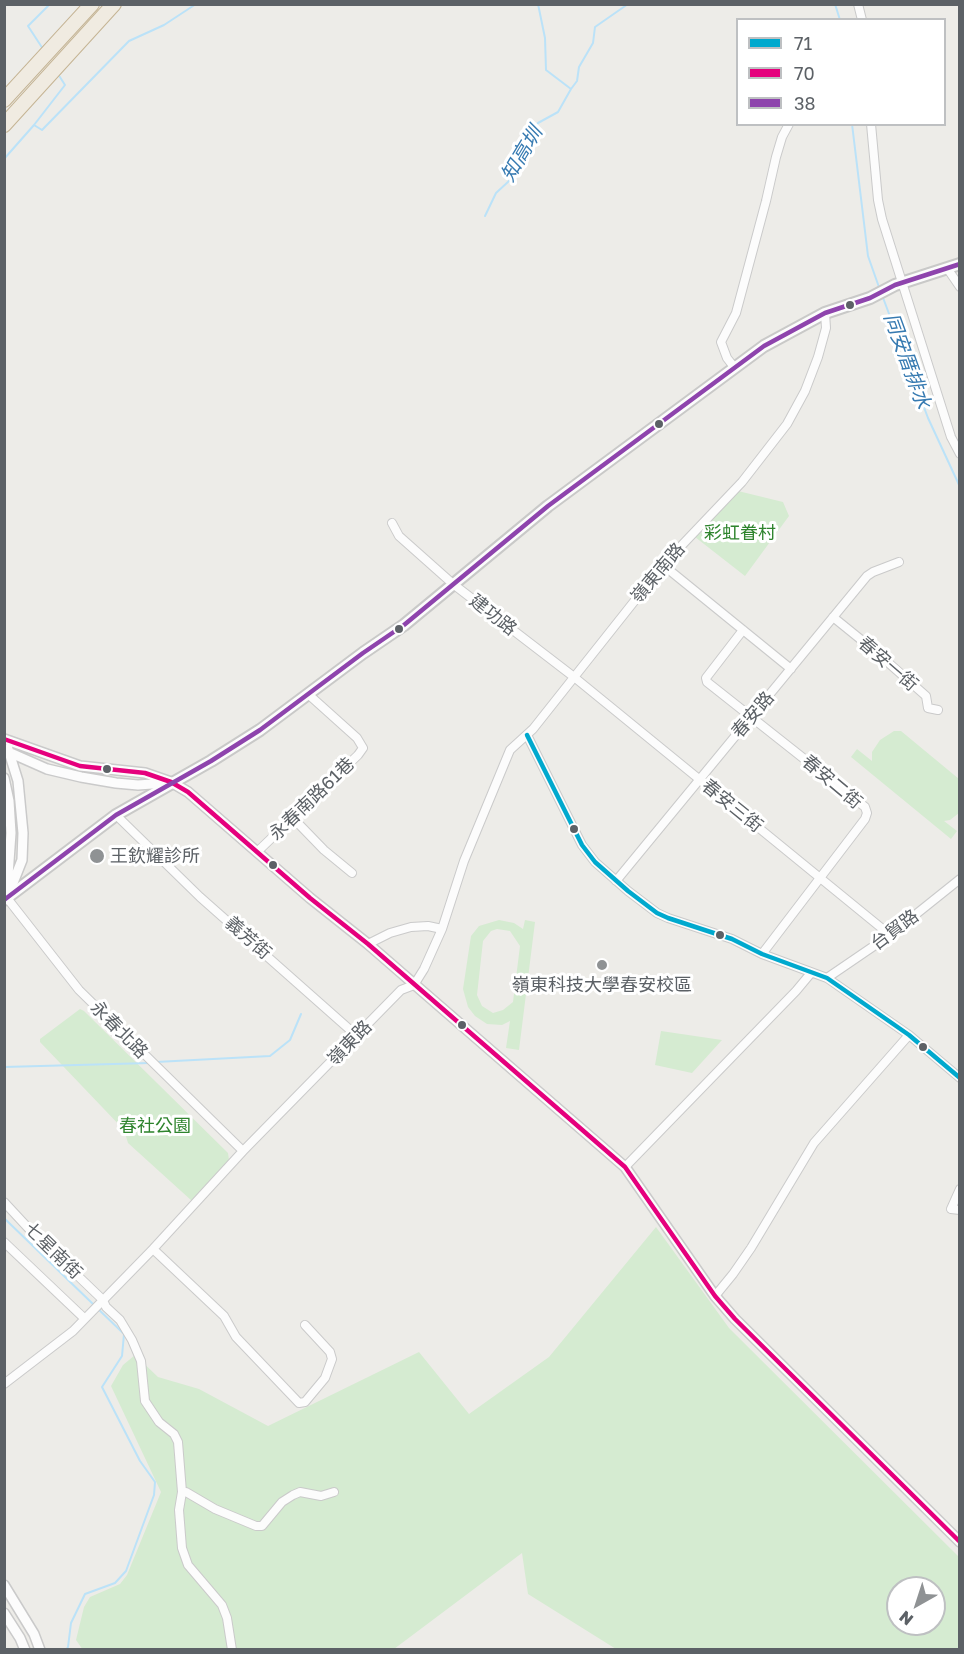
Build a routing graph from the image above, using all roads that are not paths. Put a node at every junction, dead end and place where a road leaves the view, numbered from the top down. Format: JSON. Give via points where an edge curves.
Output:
{"nodes":[{"id":1,"x":92,"y":4,"type":"edge"},
{"id":2,"x":114,"y":4,"type":"edge"},
{"id":3,"x":4,"y":100,"type":"edge"},
{"id":4,"x":4,"y":125,"type":"edge"},
{"id":5,"x":788,"y":126,"type":"edge"},
{"id":6,"x":871,"y":126,"type":"edge"},
{"id":7,"x":960,"y":264,"type":"edge"},
{"id":8,"x":947,"y":268,"type":"junction"},
{"id":9,"x":898,"y":284,"type":"junction"},
{"id":10,"x":960,"y":287,"type":"edge"},
{"id":11,"x":825,"y":313,"type":"junction"},
{"id":12,"x":734,"y":367,"type":"junction"},
{"id":13,"x":960,"y":454,"type":"edge"},
{"id":14,"x":392,"y":523,"type":"dead end"},
{"id":15,"x":899,"y":562,"type":"dead end"},
{"id":16,"x":663,"y":565,"type":"junction"},
{"id":17,"x":453,"y":584,"type":"junction"},
{"id":18,"x":832,"y":617,"type":"junction"},
{"id":19,"x":743,"y":630,"type":"junction"},
{"id":20,"x":791,"y":669,"type":"junction"},
{"id":21,"x":574,"y":677,"type":"junction"},
{"id":22,"x":308,"y":694,"type":"junction"},
{"id":23,"x":938,"y":710,"type":"dead end"},
{"id":24,"x":752,"y":717,"type":"junction"},
{"id":25,"x":527,"y":735,"type":"junction"},
{"id":26,"x":4,"y":739,"type":"edge"},
{"id":27,"x":7,"y":751,"type":"edge"},
{"id":28,"x":4,"y":778,"type":"edge"},
{"id":29,"x":700,"y":780,"type":"junction"},
{"id":30,"x":171,"y":782,"type":"junction"},
{"id":31,"x":116,"y":814,"type":"junction"},
{"id":32,"x":292,"y":818,"type":"junction"},
{"id":33,"x":256,"y":852,"type":"junction"},
{"id":34,"x":352,"y":873,"type":"dead end"},
{"id":35,"x":820,"y":877,"type":"junction"},
{"id":36,"x":960,"y":879,"type":"edge"},
{"id":37,"x":616,"y":881,"type":"junction"},
{"id":38,"x":6,"y":899,"type":"edge"},
{"id":39,"x":441,"y":929,"type":"junction"},
{"id":40,"x":890,"y":935,"type":"junction"},
{"id":41,"x":368,"y":944,"type":"junction"},
{"id":42,"x":762,"y":954,"type":"junction"},
{"id":43,"x":811,"y":973,"type":"junction"},
{"id":44,"x":827,"y":978,"type":"junction"},
{"id":45,"x":414,"y":985,"type":"junction"},
{"id":46,"x":909,"y":1035,"type":"junction"},
{"id":47,"x":357,"y":1036,"type":"junction"},
{"id":48,"x":960,"y":1077,"type":"edge"},
{"id":49,"x":243,"y":1152,"type":"junction"},
{"id":50,"x":625,"y":1167,"type":"junction"},
{"id":51,"x":960,"y":1189,"type":"edge"},
{"id":52,"x":4,"y":1202,"type":"edge"},
{"id":53,"x":960,"y":1210,"type":"edge"},
{"id":54,"x":4,"y":1242,"type":"edge"},
{"id":55,"x":153,"y":1249,"type":"junction"},
{"id":56,"x":715,"y":1296,"type":"junction"},
{"id":57,"x":100,"y":1302,"type":"junction"},
{"id":58,"x":86,"y":1317,"type":"junction"},
{"id":59,"x":305,"y":1325,"type":"dead end"},
{"id":60,"x":4,"y":1384,"type":"edge"},
{"id":61,"x":182,"y":1492,"type":"junction"},
{"id":62,"x":334,"y":1492,"type":"dead end"},
{"id":63,"x":960,"y":1542,"type":"edge"},
{"id":64,"x":4,"y":1585,"type":"edge"},
{"id":65,"x":4,"y":1613,"type":"edge"},
{"id":66,"x":25,"y":1650,"type":"edge"},
{"id":67,"x":40,"y":1650,"type":"edge"},
{"id":68,"x":232,"y":1650,"type":"edge"}],
"edges":[{"from":1,"to":3,"type":"highway"},
{"from":2,"to":4,"type":"highway"},
{"from":5,"to":12,"type":"street","via":[[776,157],[736,313],[721,342]]},
{"from":6,"to":9,"type":"street","via":[[878,200]]},
{"from":7,"to":8,"type":"main road"},
{"from":8,"to":9,"type":"main road"},
{"from":8,"to":10,"type":"street"},
{"from":9,"to":11,"type":"main road"},
{"from":9,"to":13,"type":"street"},
{"from":11,"to":12,"type":"main road","via":[[778,337]]},
{"from":11,"to":16,"type":"street","name":"嶺東南路","via":[[826,328],[818,357],[787,424],[742,482]]},
{"from":12,"to":17,"type":"main road"},
{"from":14,"to":17,"type":"street","name":"建功路","via":[[399,536]]},
{"from":15,"to":18,"type":"street","name":"春安路","via":[[867,576]]},
{"from":16,"to":19,"type":"street"},
{"from":16,"to":21,"type":"street","name":"嶺東南路"},
{"from":17,"to":21,"type":"street","name":"建功路"},
{"from":17,"to":22,"type":"main road","via":[[404,625]]},
{"from":18,"to":20,"type":"street","name":"春安路"},
{"from":18,"to":23,"type":"street","name":"春安一街","via":[[926,696],[928,708]]},
{"from":19,"to":20,"type":"street"},
{"from":19,"to":24,"type":"street","name":"春安二街","via":[[706,678]]},
{"from":20,"to":24,"type":"street","name":"春安路"},
{"from":21,"to":25,"type":"street","name":"嶺東南路"},
{"from":21,"to":29,"type":"street","name":"春安三街"},
{"from":22,"to":30,"type":"main road","via":[[260,730]]},
{"from":22,"to":32,"type":"street","name":"永春南路61巷","via":[[363,748]]},
{"from":24,"to":29,"type":"street","name":"春安路"},
{"from":24,"to":35,"type":"street","name":"春安二街","via":[[865,807],[865,819]]},
{"from":25,"to":37,"type":"street","via":[[582,845]]},
{"from":25,"to":39,"type":"street","name":"嶺東路","via":[[510,750]]},
{"from":26,"to":27,"type":"street"},
{"from":26,"to":30,"type":"street","via":[[80,766],[145,773]]},
{"from":27,"to":30,"type":"street","via":[[47,769],[116,783]]},
{"from":27,"to":38,"type":"street","via":[[18,781],[23,833],[22,860]]},
{"from":28,"to":38,"type":"street","via":[[11,833]]},
{"from":29,"to":35,"type":"street","name":"春安三街"},
{"from":29,"to":37,"type":"street","name":"春安路"},
{"from":30,"to":31,"type":"main road"},
{"from":30,"to":33,"type":"street","via":[[188,792]]},
{"from":31,"to":38,"type":"main road"},
{"from":31,"to":47,"type":"street","name":"義芳街","via":[[200,897]]},
{"from":32,"to":33,"type":"street","name":"永春南路61巷"},
{"from":32,"to":34,"type":"street"},
{"from":33,"to":41,"type":"street"},
{"from":35,"to":40,"type":"street","name":"春安三街"},
{"from":35,"to":42,"type":"street","name":"春安二街"},
{"from":36,"to":40,"type":"street","name":"台貿路"},
{"from":37,"to":42,"type":"street","via":[[657,913],[732,939]]},
{"from":38,"to":49,"type":"street","name":"永春北路","via":[[79,990]]},
{"from":39,"to":41,"type":"street","via":[[411,927]]},
{"from":39,"to":45,"type":"street","name":"嶺東路"},
{"from":40,"to":44,"type":"street","name":"台貿路"},
{"from":41,"to":45,"type":"street"},
{"from":42,"to":43,"type":"street"},
{"from":43,"to":44,"type":"street"},
{"from":43,"to":50,"type":"street"},
{"from":44,"to":46,"type":"street"},
{"from":45,"to":47,"type":"street","name":"嶺東路","via":[[401,990]]},
{"from":45,"to":50,"type":"street"},
{"from":46,"to":48,"type":"street"},
{"from":46,"to":56,"type":"street","via":[[814,1143],[751,1248]]},
{"from":47,"to":49,"type":"street","name":"嶺東路"},
{"from":49,"to":55,"type":"street","name":"嶺東路"},
{"from":50,"to":56,"type":"street"},
{"from":51,"to":53,"type":"street","via":[[951,1209]]},
{"from":52,"to":57,"type":"street","name":"七星南街"},
{"from":54,"to":58,"type":"street"},
{"from":55,"to":57,"type":"street","name":"嶺東路"},
{"from":55,"to":59,"type":"street","via":[[224,1316],[236,1337],[299,1403],[305,1402],[325,1378],[332,1359]]},
{"from":56,"to":63,"type":"street"},
{"from":57,"to":58,"type":"street","name":"嶺東路"},
{"from":57,"to":61,"type":"street","name":"七星南街","via":[[120,1320],[132,1341],[141,1361],[145,1401],[178,1442]]},
{"from":58,"to":60,"type":"street"},
{"from":61,"to":62,"type":"street","via":[[262,1526],[293,1495],[300,1492],[321,1496]]},
{"from":61,"to":68,"type":"street","name":"七星南街","via":[[182,1548],[188,1565],[222,1605]]},
{"from":64,"to":67,"type":"street"},
{"from":65,"to":66,"type":"street"}]}
